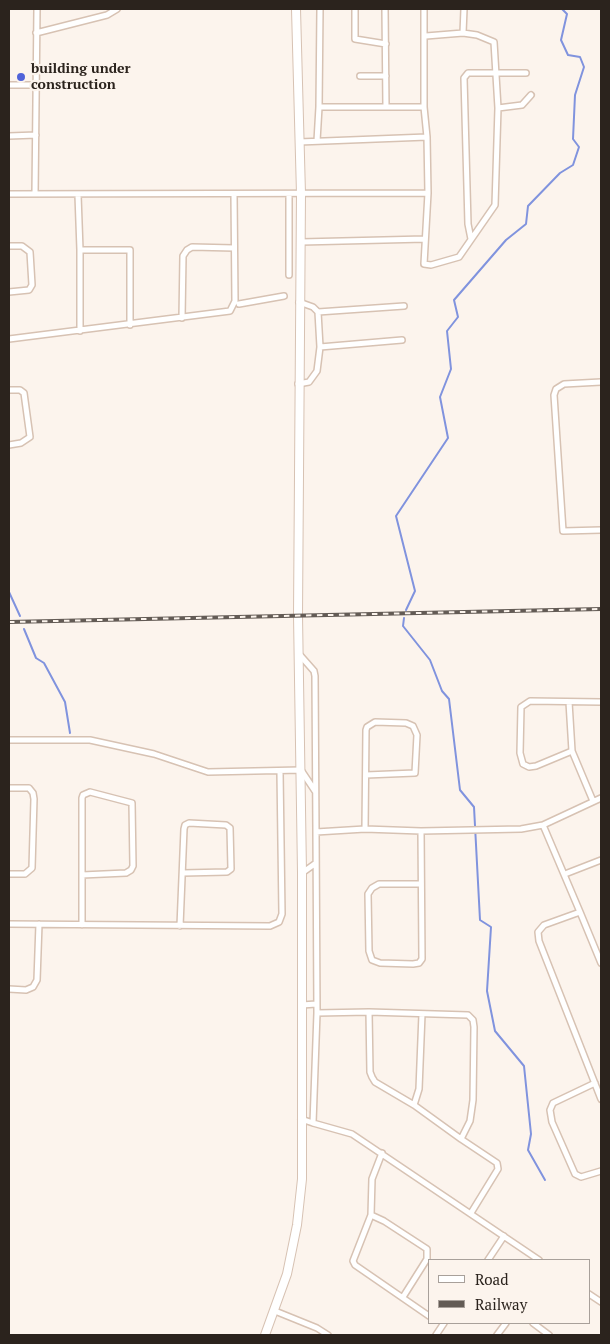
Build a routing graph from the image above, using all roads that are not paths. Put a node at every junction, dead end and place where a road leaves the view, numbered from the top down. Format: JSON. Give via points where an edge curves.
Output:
{"nodes":[{"id":1,"x":37,"y":9,"type":"edge"},
{"id":2,"x":116,"y":9,"type":"edge"},
{"id":3,"x":296,"y":9,"type":"edge"},
{"id":4,"x":320,"y":9,"type":"edge"},
{"id":5,"x":355,"y":9,"type":"edge"},
{"id":6,"x":386,"y":9,"type":"edge"},
{"id":7,"x":424,"y":9,"type":"edge"},
{"id":8,"x":464,"y":9,"type":"edge"},
{"id":9,"x":36,"y":33,"type":"junction"},
{"id":10,"x":463,"y":33,"type":"junction"},
{"id":11,"x":426,"y":36,"type":"junction"},
{"id":12,"x":386,"y":44,"type":"junction"},
{"id":13,"x":497,"y":71,"type":"junction"},
{"id":14,"x":526,"y":73,"type":"dead end"},
{"id":15,"x":360,"y":76,"type":"dead end"},
{"id":16,"x":386,"y":76,"type":"junction"},
{"id":17,"x":9,"y":85,"type":"edge"},
{"id":18,"x":35,"y":85,"type":"junction"},
{"id":19,"x":531,"y":96,"type":"dead end"},
{"id":20,"x":319,"y":107,"type":"junction"},
{"id":21,"x":386,"y":107,"type":"junction"},
{"id":22,"x":424,"y":107,"type":"junction"},
{"id":23,"x":498,"y":108,"type":"junction"},
{"id":24,"x":9,"y":136,"type":"edge"},
{"id":25,"x":36,"y":136,"type":"junction"},
{"id":26,"x":427,"y":137,"type":"junction"},
{"id":27,"x":317,"y":141,"type":"junction"},
{"id":28,"x":299,"y":142,"type":"junction"},
{"id":29,"x":428,"y":193,"type":"junction"},
{"id":30,"x":9,"y":194,"type":"edge"},
{"id":31,"x":36,"y":194,"type":"junction"},
{"id":32,"x":234,"y":194,"type":"junction"},
{"id":33,"x":289,"y":194,"type":"junction"},
{"id":34,"x":301,"y":194,"type":"junction"},
{"id":35,"x":78,"y":195,"type":"junction"},
{"id":36,"x":472,"y":238,"type":"junction"},
{"id":37,"x":425,"y":239,"type":"junction"},
{"id":38,"x":301,"y":242,"type":"junction"},
{"id":39,"x":9,"y":246,"type":"edge"},
{"id":40,"x":234,"y":248,"type":"junction"},
{"id":41,"x":80,"y":250,"type":"junction"},
{"id":42,"x":289,"y":276,"type":"dead end"},
{"id":43,"x":9,"y":292,"type":"edge"},
{"id":44,"x":284,"y":296,"type":"dead end"},
{"id":45,"x":298,"y":302,"type":"junction"},
{"id":46,"x":239,"y":304,"type":"dead end"},
{"id":47,"x":404,"y":306,"type":"dead end"},
{"id":48,"x":318,"y":312,"type":"junction"},
{"id":49,"x":182,"y":318,"type":"junction"},
{"id":50,"x":130,"y":325,"type":"junction"},
{"id":51,"x":80,"y":331,"type":"junction"},
{"id":52,"x":9,"y":340,"type":"edge"},
{"id":53,"x":402,"y":340,"type":"dead end"},
{"id":54,"x":320,"y":347,"type":"junction"},
{"id":55,"x":601,"y":382,"type":"edge"},
{"id":56,"x":298,"y":384,"type":"junction"},
{"id":57,"x":9,"y":390,"type":"edge"},
{"id":58,"x":9,"y":445,"type":"edge"},
{"id":59,"x":601,"y":530,"type":"edge"},
{"id":60,"x":299,"y":653,"type":"junction"},
{"id":61,"x":569,"y":702,"type":"junction"},
{"id":62,"x":601,"y":702,"type":"edge"},
{"id":63,"x":9,"y":740,"type":"edge"},
{"id":64,"x":572,"y":751,"type":"junction"},
{"id":65,"x":301,"y":770,"type":"junction"},
{"id":66,"x":280,"y":772,"type":"junction"},
{"id":67,"x":366,"y":775,"type":"junction"},
{"id":68,"x":9,"y":788,"type":"edge"},
{"id":69,"x":315,"y":791,"type":"junction"},
{"id":70,"x":601,"y":798,"type":"edge"},
{"id":71,"x":593,"y":801,"type":"junction"},
{"id":72,"x":543,"y":825,"type":"junction"},
{"id":73,"x":365,"y":829,"type":"junction"},
{"id":74,"x":421,"y":831,"type":"junction"},
{"id":75,"x":316,"y":832,"type":"junction"},
{"id":76,"x":601,"y":860,"type":"edge"},
{"id":77,"x":316,"y":863,"type":"junction"},
{"id":78,"x":183,"y":873,"type":"junction"},
{"id":79,"x":302,"y":873,"type":"junction"},
{"id":80,"x":9,"y":874,"type":"edge"},
{"id":81,"x":565,"y":874,"type":"junction"},
{"id":82,"x":82,"y":875,"type":"junction"},
{"id":83,"x":420,"y":884,"type":"junction"},
{"id":84,"x":580,"y":912,"type":"junction"},
{"id":85,"x":9,"y":924,"type":"edge"},
{"id":86,"x":39,"y":924,"type":"junction"},
{"id":87,"x":82,"y":925,"type":"junction"},
{"id":88,"x":180,"y":926,"type":"junction"},
{"id":89,"x":601,"y":963,"type":"edge"},
{"id":90,"x":9,"y":989,"type":"edge"},
{"id":91,"x":316,"y":1004,"type":"junction"},
{"id":92,"x":302,"y":1005,"type":"junction"},
{"id":93,"x":369,"y":1012,"type":"junction"},
{"id":94,"x":316,"y":1013,"type":"junction"},
{"id":95,"x":422,"y":1014,"type":"junction"},
{"id":96,"x":595,"y":1083,"type":"junction"},
{"id":97,"x":601,"y":1099,"type":"edge"},
{"id":98,"x":414,"y":1105,"type":"junction"},
{"id":99,"x":302,"y":1119,"type":"junction"},
{"id":100,"x":314,"y":1123,"type":"junction"},
{"id":101,"x":461,"y":1139,"type":"junction"},
{"id":102,"x":382,"y":1153,"type":"junction"},
{"id":103,"x":601,"y":1170,"type":"edge"},
{"id":104,"x":471,"y":1213,"type":"junction"},
{"id":105,"x":371,"y":1215,"type":"junction"},
{"id":106,"x":504,"y":1236,"type":"junction"},
{"id":107,"x":489,"y":1259,"type":"edge"},
{"id":108,"x":538,"y":1259,"type":"edge"},
{"id":109,"x":590,"y":1295,"type":"edge"},
{"id":110,"x":403,"y":1297,"type":"junction"},
{"id":111,"x":601,"y":1302,"type":"edge"},
{"id":112,"x":275,"y":1311,"type":"junction"},
{"id":113,"x":428,"y":1315,"type":"edge"},
{"id":114,"x":441,"y":1324,"type":"edge"},
{"id":115,"x":505,"y":1324,"type":"edge"},
{"id":116,"x":534,"y":1324,"type":"edge"},
{"id":117,"x":265,"y":1335,"type":"edge"},
{"id":118,"x":328,"y":1335,"type":"edge"},
{"id":119,"x":436,"y":1335,"type":"edge"},
{"id":120,"x":497,"y":1335,"type":"edge"},
{"id":121,"x":549,"y":1335,"type":"edge"}],
"edges":[{"from":1,"to":9,"type":"street"},
{"from":2,"to":9,"type":"street","via":[[107,15]]},
{"from":3,"to":28,"type":"street"},
{"from":4,"to":20,"type":"street"},
{"from":5,"to":12,"type":"street","via":[[355,39]]},
{"from":6,"to":12,"type":"street"},
{"from":7,"to":11,"type":"street"},
{"from":8,"to":10,"type":"street"},
{"from":9,"to":18,"type":"street"},
{"from":10,"to":11,"type":"street"},
{"from":10,"to":13,"type":"street","via":[[494,42]]},
{"from":11,"to":22,"type":"street"},
{"from":12,"to":16,"type":"street"},
{"from":13,"to":14,"type":"street"},
{"from":13,"to":23,"type":"street"},
{"from":13,"to":36,"type":"street","via":[[468,73],[464,78],[468,224]]},
{"from":15,"to":16,"type":"street"},
{"from":16,"to":21,"type":"street"},
{"from":17,"to":18,"type":"street"},
{"from":18,"to":25,"type":"street"},
{"from":19,"to":23,"type":"street","via":[[519,106]]},
{"from":20,"to":21,"type":"street"},
{"from":20,"to":27,"type":"street"},
{"from":21,"to":22,"type":"street"},
{"from":22,"to":26,"type":"street"},
{"from":23,"to":36,"type":"street","via":[[495,205]]},
{"from":24,"to":25,"type":"street"},
{"from":25,"to":31,"type":"street"},
{"from":26,"to":27,"type":"street"},
{"from":26,"to":29,"type":"street"},
{"from":27,"to":28,"type":"street"},
{"from":28,"to":34,"type":"street"},
{"from":29,"to":34,"type":"street"},
{"from":29,"to":37,"type":"street"},
{"from":30,"to":31,"type":"street"},
{"from":31,"to":35,"type":"street"},
{"from":32,"to":33,"type":"street"},
{"from":32,"to":35,"type":"street"},
{"from":32,"to":40,"type":"street"},
{"from":33,"to":34,"type":"street"},
{"from":33,"to":42,"type":"street"},
{"from":34,"to":38,"type":"street"},
{"from":35,"to":41,"type":"street"},
{"from":36,"to":37,"type":"street","via":[[459,257],[430,265],[424,264]]},
{"from":37,"to":38,"type":"street"},
{"from":38,"to":45,"type":"street"},
{"from":39,"to":43,"type":"street","via":[[22,246],[30,252],[32,285],[29,290]]},
{"from":40,"to":49,"type":"street","via":[[233,308],[226,312]]},
{"from":40,"to":49,"type":"street","via":[[192,247],[187,250],[183,256]]},
{"from":41,"to":50,"type":"street","via":[[130,250]]},
{"from":41,"to":51,"type":"street"},
{"from":44,"to":46,"type":"street"},
{"from":45,"to":48,"type":"street"},
{"from":45,"to":56,"type":"street"},
{"from":47,"to":48,"type":"street"},
{"from":48,"to":54,"type":"street"},
{"from":49,"to":50,"type":"street"},
{"from":50,"to":51,"type":"street"},
{"from":51,"to":52,"type":"street"},
{"from":53,"to":54,"type":"street"},
{"from":54,"to":56,"type":"street","via":[[317,371],[309,382]]},
{"from":55,"to":59,"type":"street","via":[[564,384],[556,389],[554,395],[563,531]]},
{"from":56,"to":60,"type":"street"},
{"from":57,"to":58,"type":"street","via":[[24,393],[30,437],[21,444]]},
{"from":60,"to":65,"type":"street"},
{"from":60,"to":69,"type":"street","via":[[315,676]]},
{"from":61,"to":62,"type":"street"},
{"from":61,"to":64,"type":"street"},
{"from":61,"to":64,"type":"street","via":[[530,701],[522,704],[520,753],[523,764],[528,767]]},
{"from":63,"to":66,"type":"street","via":[[90,740],[154,754],[208,772]]},
{"from":64,"to":71,"type":"street"},
{"from":65,"to":66,"type":"street"},
{"from":65,"to":69,"type":"street"},
{"from":65,"to":79,"type":"street"},
{"from":66,"to":88,"type":"street","via":[[281,918],[270,926]]},
{"from":67,"to":67,"type":"street","via":[[366,730],[369,724],[406,723],[413,726],[417,735],[415,773]]},
{"from":67,"to":73,"type":"street"},
{"from":68,"to":80,"type":"street","via":[[29,788],[34,799],[32,870],[26,874]]},
{"from":69,"to":75,"type":"street"},
{"from":70,"to":71,"type":"street"},
{"from":71,"to":72,"type":"street"},
{"from":72,"to":74,"type":"street","via":[[521,829]]},
{"from":72,"to":81,"type":"street"},
{"from":73,"to":74,"type":"street"},
{"from":73,"to":75,"type":"street"},
{"from":74,"to":83,"type":"street"},
{"from":75,"to":77,"type":"street"},
{"from":76,"to":81,"type":"street"},
{"from":77,"to":79,"type":"street"},
{"from":77,"to":91,"type":"street"},
{"from":78,"to":78,"type":"street","via":[[185,825],[198,823],[230,828],[231,869],[228,872]]},
{"from":78,"to":88,"type":"street"},
{"from":79,"to":92,"type":"street"},
{"from":81,"to":84,"type":"street"},
{"from":82,"to":82,"type":"street","via":[[83,795],[90,792],[132,803],[131,870]]},
{"from":82,"to":87,"type":"street"},
{"from":83,"to":83,"type":"street","via":[[422,959],[413,964],[372,960],[368,894],[379,884]]},
{"from":84,"to":89,"type":"street"},
{"from":84,"to":96,"type":"street","via":[[544,925],[538,932],[538,941]]},
{"from":85,"to":86,"type":"street"},
{"from":86,"to":87,"type":"street"},
{"from":86,"to":90,"type":"street","via":[[37,980],[26,990]]},
{"from":87,"to":88,"type":"street"},
{"from":91,"to":92,"type":"street"},
{"from":91,"to":94,"type":"street"},
{"from":92,"to":99,"type":"street"},
{"from":93,"to":94,"type":"street"},
{"from":93,"to":95,"type":"street"},
{"from":93,"to":98,"type":"street","via":[[372,1077]]},
{"from":94,"to":100,"type":"street"},
{"from":95,"to":98,"type":"street","via":[[419,1089]]},
{"from":95,"to":101,"type":"street","via":[[468,1015],[472,1020],[473,1100],[470,1121]]},
{"from":96,"to":97,"type":"street"},
{"from":96,"to":103,"type":"street","via":[[553,1103],[550,1110],[552,1122],[575,1174],[581,1177]]},
{"from":98,"to":101,"type":"street"},
{"from":99,"to":100,"type":"street"},
{"from":99,"to":112,"type":"street","via":[[302,1179],[297,1225]]},
{"from":100,"to":102,"type":"street","via":[[352,1134]]},
{"from":101,"to":104,"type":"street","via":[[497,1163],[498,1169]]},
{"from":102,"to":104,"type":"street"},
{"from":102,"to":105,"type":"street","via":[[372,1179]]},
{"from":104,"to":106,"type":"street"},
{"from":105,"to":110,"type":"street","via":[[353,1261],[355,1266]]},
{"from":105,"to":110,"type":"street","via":[[427,1249],[427,1259]]},
{"from":106,"to":107,"type":"street"},
{"from":106,"to":108,"type":"street"},
{"from":109,"to":111,"type":"street"},
{"from":110,"to":113,"type":"street"},
{"from":112,"to":117,"type":"street"},
{"from":112,"to":118,"type":"street"},
{"from":114,"to":119,"type":"street"},
{"from":115,"to":120,"type":"street"},
{"from":116,"to":121,"type":"street"}]}
